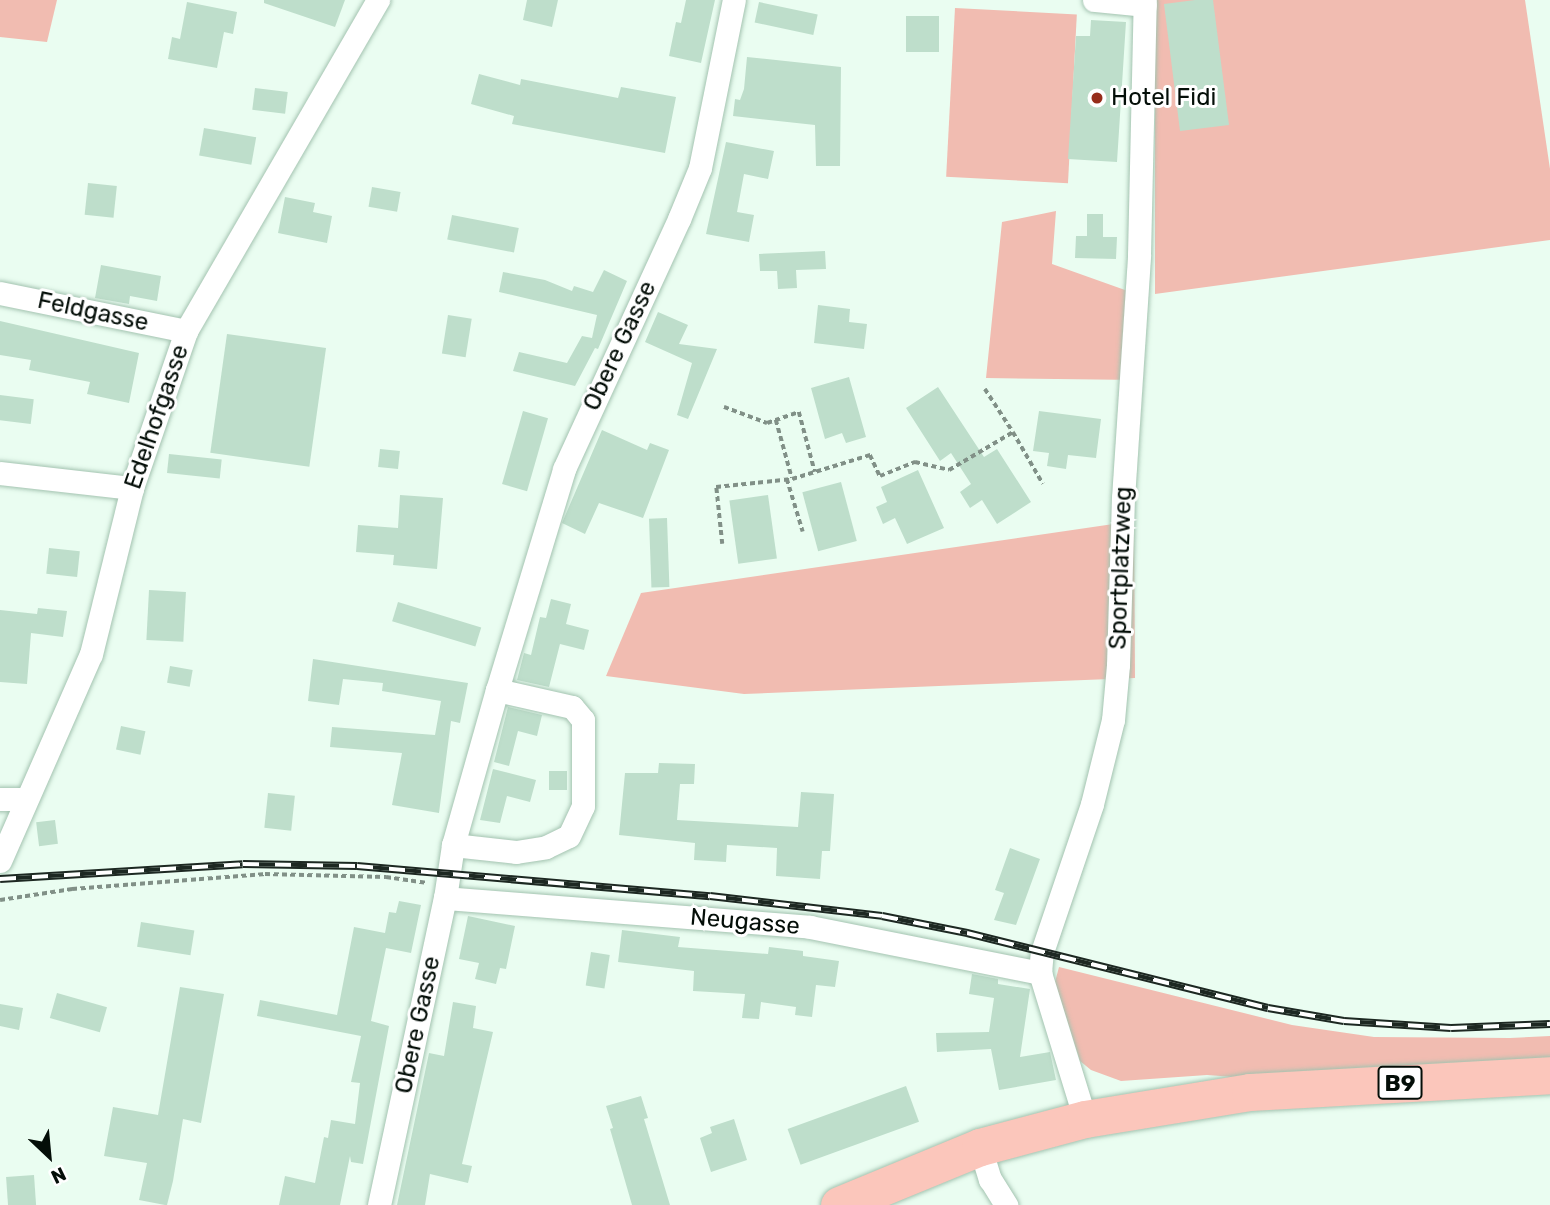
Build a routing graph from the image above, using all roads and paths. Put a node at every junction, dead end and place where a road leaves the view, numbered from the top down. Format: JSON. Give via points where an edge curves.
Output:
{"nodes":[{"id":1,"x":378,"y":0,"type":"edge"},
{"id":2,"x":734,"y":0,"type":"edge"},
{"id":3,"x":1094,"y":0,"type":"edge"},
{"id":4,"x":1145,"y":2,"type":"edge"},
{"id":5,"x":0,"y":293,"type":"edge"},
{"id":6,"x":186,"y":331,"type":"junction"},
{"id":7,"x":985,"y":389,"type":"dead end"},
{"id":8,"x":724,"y":407,"type":"dead end"},
{"id":9,"x":776,"y":419,"type":"junction"},
{"id":10,"x":1013,"y":432,"type":"junction"},
{"id":11,"x":815,"y":472,"type":"junction"},
{"id":12,"x":0,"y":473,"type":"edge"},
{"id":13,"x":790,"y":479,"type":"junction"},
{"id":14,"x":1043,"y":484,"type":"dead end"},
{"id":15,"x":132,"y":488,"type":"junction"},
{"id":16,"x":803,"y":532,"type":"dead end"},
{"id":17,"x":722,"y":544,"type":"dead end"},
{"id":18,"x":497,"y":690,"type":"junction"},
{"id":19,"x":0,"y":799,"type":"edge"},
{"id":20,"x":25,"y":799,"type":"junction"},
{"id":21,"x":453,"y":845,"type":"junction"},
{"id":22,"x":0,"y":861,"type":"edge"},
{"id":23,"x":446,"y":894,"type":"junction"},
{"id":24,"x":0,"y":901,"type":"edge"},
{"id":25,"x":1040,"y":973,"type":"junction"},
{"id":26,"x":1550,"y":1075,"type":"edge"},
{"id":27,"x":1085,"y":1119,"type":"junction"},
{"id":28,"x":980,"y":1147,"type":"junction"},
{"id":29,"x":379,"y":1205,"type":"edge"},
{"id":30,"x":839,"y":1205,"type":"edge"},
{"id":31,"x":1006,"y":1205,"type":"edge"}],
"edges":[{"from":1,"to":6,"type":"street","name":"Edelhofgasse"},
{"from":2,"to":18,"type":"street","name":"Obere Gasse","via":[[700,168],[564,469]]},
{"from":3,"to":4,"type":"street"},
{"from":4,"to":25,"type":"street","name":"Sportplatzweg","via":[[1139,256],[1113,720],[1092,804],[1042,952]]},
{"from":5,"to":6,"type":"street","name":"Feldgasse"},
{"from":6,"to":15,"type":"street","name":"Edelhofgasse"},
{"from":7,"to":10,"type":"path"},
{"from":8,"to":9,"type":"path","via":[[766,423]]},
{"from":9,"to":11,"type":"path","via":[[799,412]]},
{"from":9,"to":13,"type":"path"},
{"from":10,"to":11,"type":"path","via":[[949,470],[915,462],[880,476],[870,455]]},
{"from":10,"to":14,"type":"path"},
{"from":11,"to":13,"type":"path"},
{"from":12,"to":15,"type":"street"},
{"from":13,"to":16,"type":"path"},
{"from":13,"to":17,"type":"path","via":[[716,487]]},
{"from":15,"to":20,"type":"street","name":"Edelhofgasse","via":[[91,654]]},
{"from":18,"to":21,"type":"street","name":"Obere Gasse"},
{"from":18,"to":21,"type":"street","via":[[572,707],[583,720],[583,806],[569,836],[546,848],[516,852]]},
{"from":19,"to":20,"type":"street"},
{"from":20,"to":22,"type":"street","name":"Edelhofgasse"},
{"from":21,"to":23,"type":"street","name":"Obere Gasse"},
{"from":23,"to":24,"type":"path","via":[[429,884],[386,877],[265,874],[72,889]]},
{"from":23,"to":25,"type":"street","name":"Neugasse","via":[[810,928]]},
{"from":23,"to":29,"type":"street","name":"Obere Gasse"},
{"from":25,"to":27,"type":"street","name":"Sportplatzweg"},
{"from":26,"to":27,"type":"main road","number":"B9","via":[[1250,1092]]},
{"from":27,"to":28,"type":"main road","number":"B9"},
{"from":28,"to":30,"type":"main road","number":"B9"},
{"from":28,"to":31,"type":"street","via":[[990,1179]]}]}
